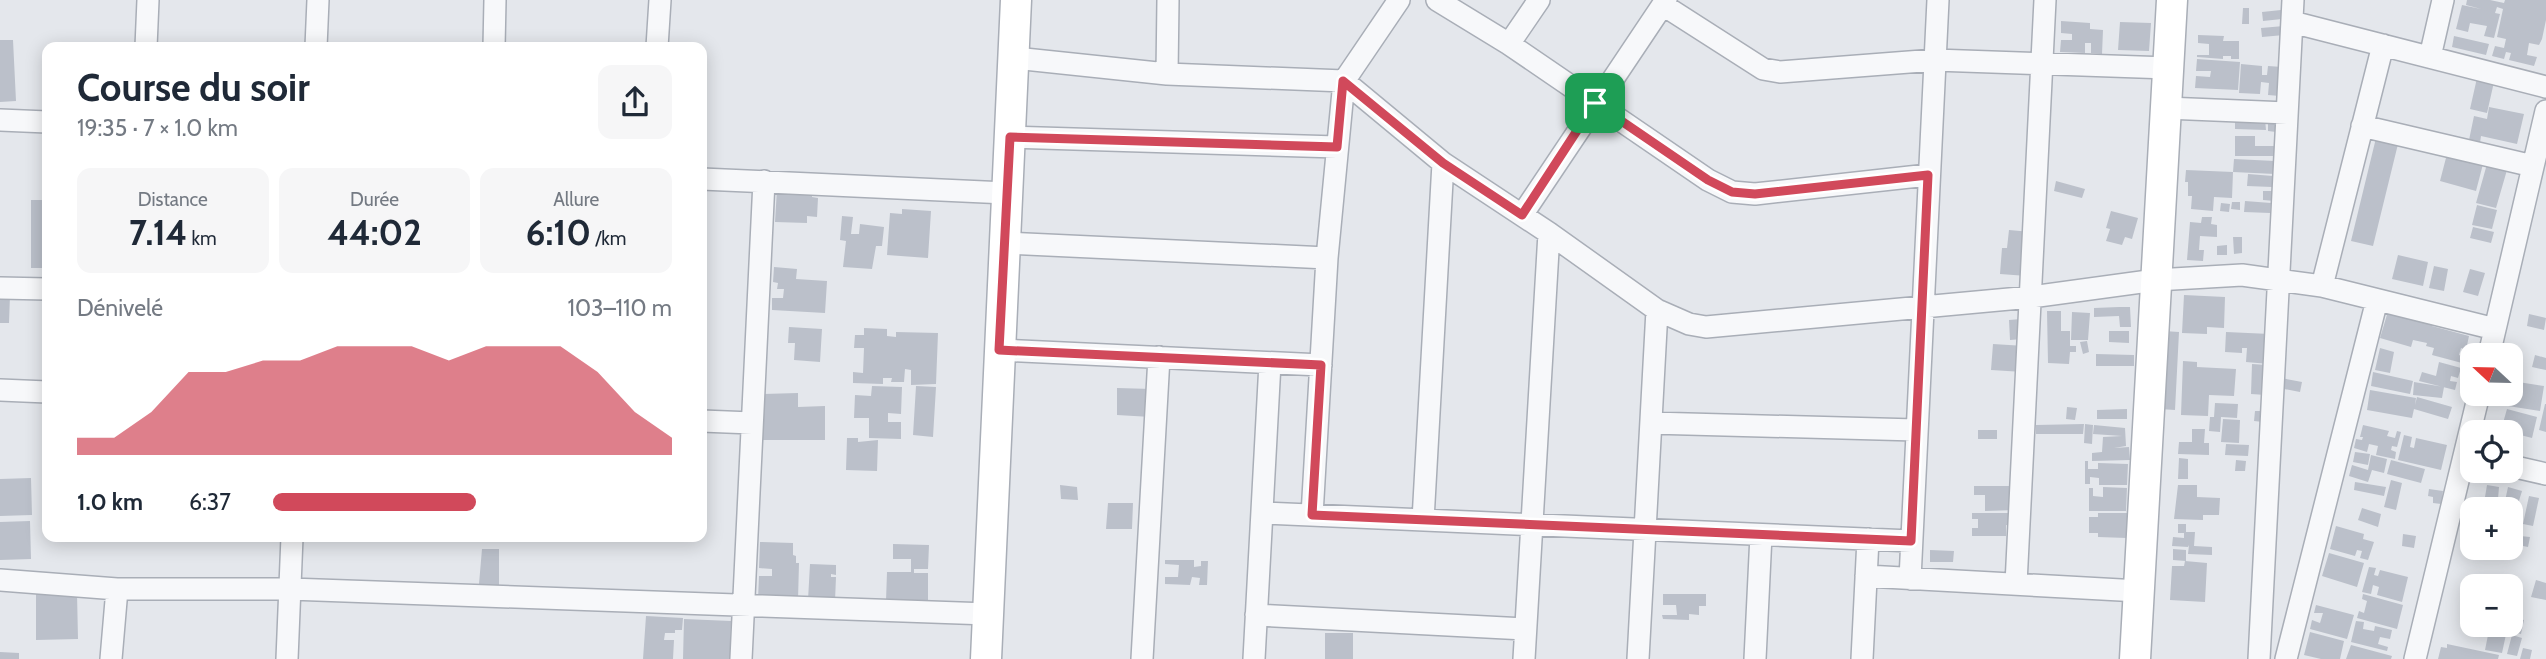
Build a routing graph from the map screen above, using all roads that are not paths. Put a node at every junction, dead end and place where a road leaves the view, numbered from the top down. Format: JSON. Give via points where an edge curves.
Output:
{"nodes":[{"id":1,"x":148,"y":0,"type":"edge"},
{"id":2,"x":318,"y":0,"type":"edge"},
{"id":3,"x":495,"y":0,"type":"edge"},
{"id":4,"x":660,"y":0,"type":"edge"},
{"id":5,"x":1016,"y":0,"type":"edge"},
{"id":6,"x":1168,"y":0,"type":"edge"},
{"id":7,"x":1399,"y":0,"type":"edge"},
{"id":8,"x":1437,"y":0,"type":"edge"},
{"id":9,"x":1539,"y":0,"type":"edge"},
{"id":10,"x":1938,"y":0,"type":"edge"},
{"id":11,"x":2045,"y":0,"type":"edge"},
{"id":12,"x":2172,"y":0,"type":"edge"},
{"id":13,"x":2293,"y":0,"type":"edge"},
{"id":14,"x":2442,"y":0,"type":"edge"},
{"id":15,"x":1665,"y":2,"type":"edge"},
{"id":16,"x":2292,"y":22,"type":"junction"},
{"id":17,"x":146,"y":42,"type":"edge"},
{"id":18,"x":316,"y":42,"type":"edge"},
{"id":19,"x":494,"y":42,"type":"edge"},
{"id":20,"x":657,"y":42,"type":"edge"},
{"id":21,"x":1509,"y":44,"type":"junction"},
{"id":22,"x":2383,"y":45,"type":"junction"},
{"id":23,"x":2430,"y":57,"type":"junction"},
{"id":24,"x":1015,"y":58,"type":"junction"},
{"id":25,"x":1935,"y":60,"type":"junction"},
{"id":26,"x":2042,"y":65,"type":"junction"},
{"id":27,"x":2168,"y":68,"type":"junction"},
{"id":28,"x":1167,"y":74,"type":"junction"},
{"id":29,"x":1343,"y":81,"type":"junction"},
{"id":30,"x":2546,"y":87,"type":"edge"},
{"id":31,"x":1595,"y":103,"type":"junction"},
{"id":32,"x":2166,"y":108,"type":"junction"},
{"id":33,"x":2546,"y":111,"type":"edge"},
{"id":34,"x":2287,"y":113,"type":"junction"},
{"id":35,"x":0,"y":120,"type":"edge"},
{"id":36,"x":42,"y":122,"type":"edge"},
{"id":37,"x":2362,"y":126,"type":"junction"},
{"id":38,"x":1010,"y":137,"type":"junction"},
{"id":39,"x":1337,"y":147,"type":"junction"},
{"id":40,"x":1443,"y":163,"type":"junction"},
{"id":41,"x":2533,"y":166,"type":"junction"},
{"id":42,"x":1928,"y":175,"type":"junction"},
{"id":43,"x":707,"y":179,"type":"edge"},
{"id":44,"x":764,"y":181,"type":"junction"},
{"id":45,"x":1006,"y":193,"type":"junction"},
{"id":46,"x":1522,"y":215,"type":"junction"},
{"id":47,"x":1549,"y":233,"type":"junction"},
{"id":48,"x":1004,"y":243,"type":"junction"},
{"id":49,"x":1327,"y":258,"type":"junction"},
{"id":50,"x":2278,"y":279,"type":"junction"},
{"id":51,"x":2156,"y":280,"type":"junction"},
{"id":52,"x":2322,"y":286,"type":"junction"},
{"id":53,"x":0,"y":288,"type":"edge"},
{"id":54,"x":42,"y":289,"type":"edge"},
{"id":55,"x":2031,"y":297,"type":"junction"},
{"id":56,"x":2377,"y":300,"type":"junction"},
{"id":57,"x":1923,"y":307,"type":"junction"},
{"id":58,"x":1657,"y":310,"type":"junction"},
{"id":59,"x":2495,"y":330,"type":"junction"},
{"id":60,"x":2491,"y":343,"type":"edge"},
{"id":61,"x":999,"y":350,"type":"junction"},
{"id":62,"x":1159,"y":357,"type":"junction"},
{"id":63,"x":1270,"y":363,"type":"junction"},
{"id":64,"x":1321,"y":365,"type":"junction"},
{"id":65,"x":0,"y":390,"type":"edge"},
{"id":66,"x":42,"y":392,"type":"edge"},
{"id":67,"x":707,"y":421,"type":"edge"},
{"id":68,"x":752,"y":423,"type":"junction"},
{"id":69,"x":1651,"y":423,"type":"junction"},
{"id":70,"x":1916,"y":430,"type":"junction"},
{"id":71,"x":2523,"y":469,"type":"edge"},
{"id":72,"x":2546,"y":474,"type":"edge"},
{"id":73,"x":2462,"y":483,"type":"edge"},
{"id":74,"x":1262,"y":513,"type":"junction"},
{"id":75,"x":1312,"y":515,"type":"junction"},
{"id":76,"x":1423,"y":520,"type":"junction"},
{"id":77,"x":1532,"y":524,"type":"junction"},
{"id":78,"x":1645,"y":529,"type":"junction"},
{"id":79,"x":1761,"y":534,"type":"junction"},
{"id":80,"x":1868,"y":539,"type":"junction"},
{"id":81,"x":1911,"y":541,"type":"junction"},
{"id":82,"x":292,"y":542,"type":"edge"},
{"id":83,"x":1866,"y":576,"type":"junction"},
{"id":84,"x":1910,"y":579,"type":"junction"},
{"id":85,"x":0,"y":580,"type":"edge"},
{"id":86,"x":2016,"y":584,"type":"junction"},
{"id":87,"x":117,"y":589,"type":"junction"},
{"id":88,"x":290,"y":589,"type":"junction"},
{"id":89,"x":2139,"y":591,"type":"junction"},
{"id":90,"x":743,"y":606,"type":"junction"},
{"id":91,"x":988,"y":614,"type":"junction"},
{"id":92,"x":1256,"y":615,"type":"junction"},
{"id":93,"x":1525,"y":629,"type":"junction"},
{"id":94,"x":111,"y":659,"type":"edge"},
{"id":95,"x":287,"y":659,"type":"edge"},
{"id":96,"x":741,"y":659,"type":"edge"},
{"id":97,"x":986,"y":659,"type":"edge"},
{"id":98,"x":1142,"y":659,"type":"edge"},
{"id":99,"x":1254,"y":659,"type":"edge"},
{"id":100,"x":1524,"y":659,"type":"edge"},
{"id":101,"x":1638,"y":659,"type":"edge"},
{"id":102,"x":1755,"y":659,"type":"edge"},
{"id":103,"x":1862,"y":659,"type":"edge"},
{"id":104,"x":2135,"y":659,"type":"edge"},
{"id":105,"x":2259,"y":659,"type":"edge"},
{"id":106,"x":2286,"y":659,"type":"edge"},
{"id":107,"x":2415,"y":659,"type":"edge"}],
"edges":[{"from":1,"to":17,"type":"street"},
{"from":2,"to":18,"type":"street"},
{"from":3,"to":19,"type":"street"},
{"from":4,"to":20,"type":"street"},
{"from":5,"to":24,"type":"main road"},
{"from":6,"to":28,"type":"street"},
{"from":7,"to":29,"type":"street"},
{"from":8,"to":21,"type":"street"},
{"from":9,"to":21,"type":"street"},
{"from":10,"to":25,"type":"street"},
{"from":11,"to":26,"type":"street"},
{"from":12,"to":27,"type":"main road"},
{"from":13,"to":16,"type":"street"},
{"from":14,"to":23,"type":"street"},
{"from":15,"to":25,"type":"street","via":[[1763,69],[1780,72]]},
{"from":15,"to":31,"type":"street"},
{"from":16,"to":22,"type":"street"},
{"from":16,"to":34,"type":"street"},
{"from":21,"to":31,"type":"street"},
{"from":22,"to":23,"type":"street"},
{"from":22,"to":37,"type":"street"},
{"from":23,"to":30,"type":"street"},
{"from":24,"to":28,"type":"street"},
{"from":24,"to":38,"type":"main road"},
{"from":25,"to":26,"type":"street"},
{"from":25,"to":42,"type":"street"},
{"from":26,"to":27,"type":"street"},
{"from":26,"to":55,"type":"street"},
{"from":27,"to":32,"type":"main road"},
{"from":28,"to":29,"type":"street"},
{"from":29,"to":39,"type":"street"},
{"from":29,"to":40,"type":"street"},
{"from":31,"to":42,"type":"street","via":[[1732,192],[1755,194]]},
{"from":31,"to":46,"type":"street"},
{"from":32,"to":34,"type":"street"},
{"from":32,"to":51,"type":"main road"},
{"from":33,"to":41,"type":"street"},
{"from":34,"to":50,"type":"street"},
{"from":35,"to":36,"type":"street"},
{"from":37,"to":41,"type":"street"},
{"from":37,"to":52,"type":"street"},
{"from":38,"to":39,"type":"street"},
{"from":38,"to":45,"type":"main road"},
{"from":39,"to":49,"type":"street"},
{"from":40,"to":46,"type":"street"},
{"from":40,"to":76,"type":"street"},
{"from":41,"to":59,"type":"street"},
{"from":42,"to":57,"type":"street"},
{"from":43,"to":44,"type":"street"},
{"from":44,"to":45,"type":"street"},
{"from":44,"to":68,"type":"street"},
{"from":45,"to":48,"type":"main road"},
{"from":46,"to":47,"type":"street"},
{"from":47,"to":58,"type":"street"},
{"from":47,"to":77,"type":"street"},
{"from":48,"to":49,"type":"street"},
{"from":48,"to":61,"type":"main road"},
{"from":49,"to":64,"type":"street"},
{"from":50,"to":51,"type":"street","via":[[2242,275]]},
{"from":50,"to":52,"type":"street"},
{"from":50,"to":105,"type":"street"},
{"from":51,"to":55,"type":"street"},
{"from":51,"to":89,"type":"main road"},
{"from":52,"to":56,"type":"street"},
{"from":53,"to":54,"type":"street"},
{"from":55,"to":57,"type":"street"},
{"from":55,"to":86,"type":"street"},
{"from":56,"to":59,"type":"street"},
{"from":56,"to":106,"type":"street"},
{"from":57,"to":58,"type":"street","via":[[1706,327]]},
{"from":57,"to":70,"type":"street"},
{"from":58,"to":69,"type":"street"},
{"from":59,"to":60,"type":"street"},
{"from":61,"to":62,"type":"street"},
{"from":61,"to":91,"type":"main road"},
{"from":62,"to":63,"type":"street"},
{"from":62,"to":98,"type":"street"},
{"from":63,"to":64,"type":"street"},
{"from":63,"to":74,"type":"street"},
{"from":64,"to":75,"type":"street"},
{"from":65,"to":66,"type":"street"},
{"from":67,"to":68,"type":"street"},
{"from":68,"to":90,"type":"street"},
{"from":69,"to":70,"type":"street"},
{"from":69,"to":78,"type":"street"},
{"from":70,"to":81,"type":"street"},
{"from":71,"to":72,"type":"street"},
{"from":73,"to":107,"type":"street"},
{"from":74,"to":75,"type":"street"},
{"from":74,"to":92,"type":"street"},
{"from":75,"to":76,"type":"street"},
{"from":76,"to":77,"type":"street"},
{"from":77,"to":78,"type":"street"},
{"from":77,"to":93,"type":"street"},
{"from":78,"to":79,"type":"street"},
{"from":78,"to":101,"type":"street"},
{"from":79,"to":80,"type":"street"},
{"from":79,"to":102,"type":"street"},
{"from":80,"to":81,"type":"street"},
{"from":80,"to":83,"type":"street"},
{"from":81,"to":84,"type":"street"},
{"from":82,"to":88,"type":"street"},
{"from":83,"to":84,"type":"street"},
{"from":83,"to":103,"type":"street"},
{"from":84,"to":86,"type":"street"},
{"from":85,"to":87,"type":"street"},
{"from":86,"to":89,"type":"street"},
{"from":87,"to":88,"type":"street"},
{"from":87,"to":94,"type":"street"},
{"from":88,"to":90,"type":"street"},
{"from":88,"to":95,"type":"street"},
{"from":89,"to":104,"type":"main road"},
{"from":90,"to":91,"type":"street"},
{"from":90,"to":96,"type":"street"},
{"from":91,"to":97,"type":"main road"},
{"from":92,"to":93,"type":"street"},
{"from":92,"to":99,"type":"street"},
{"from":93,"to":100,"type":"street"}]}
